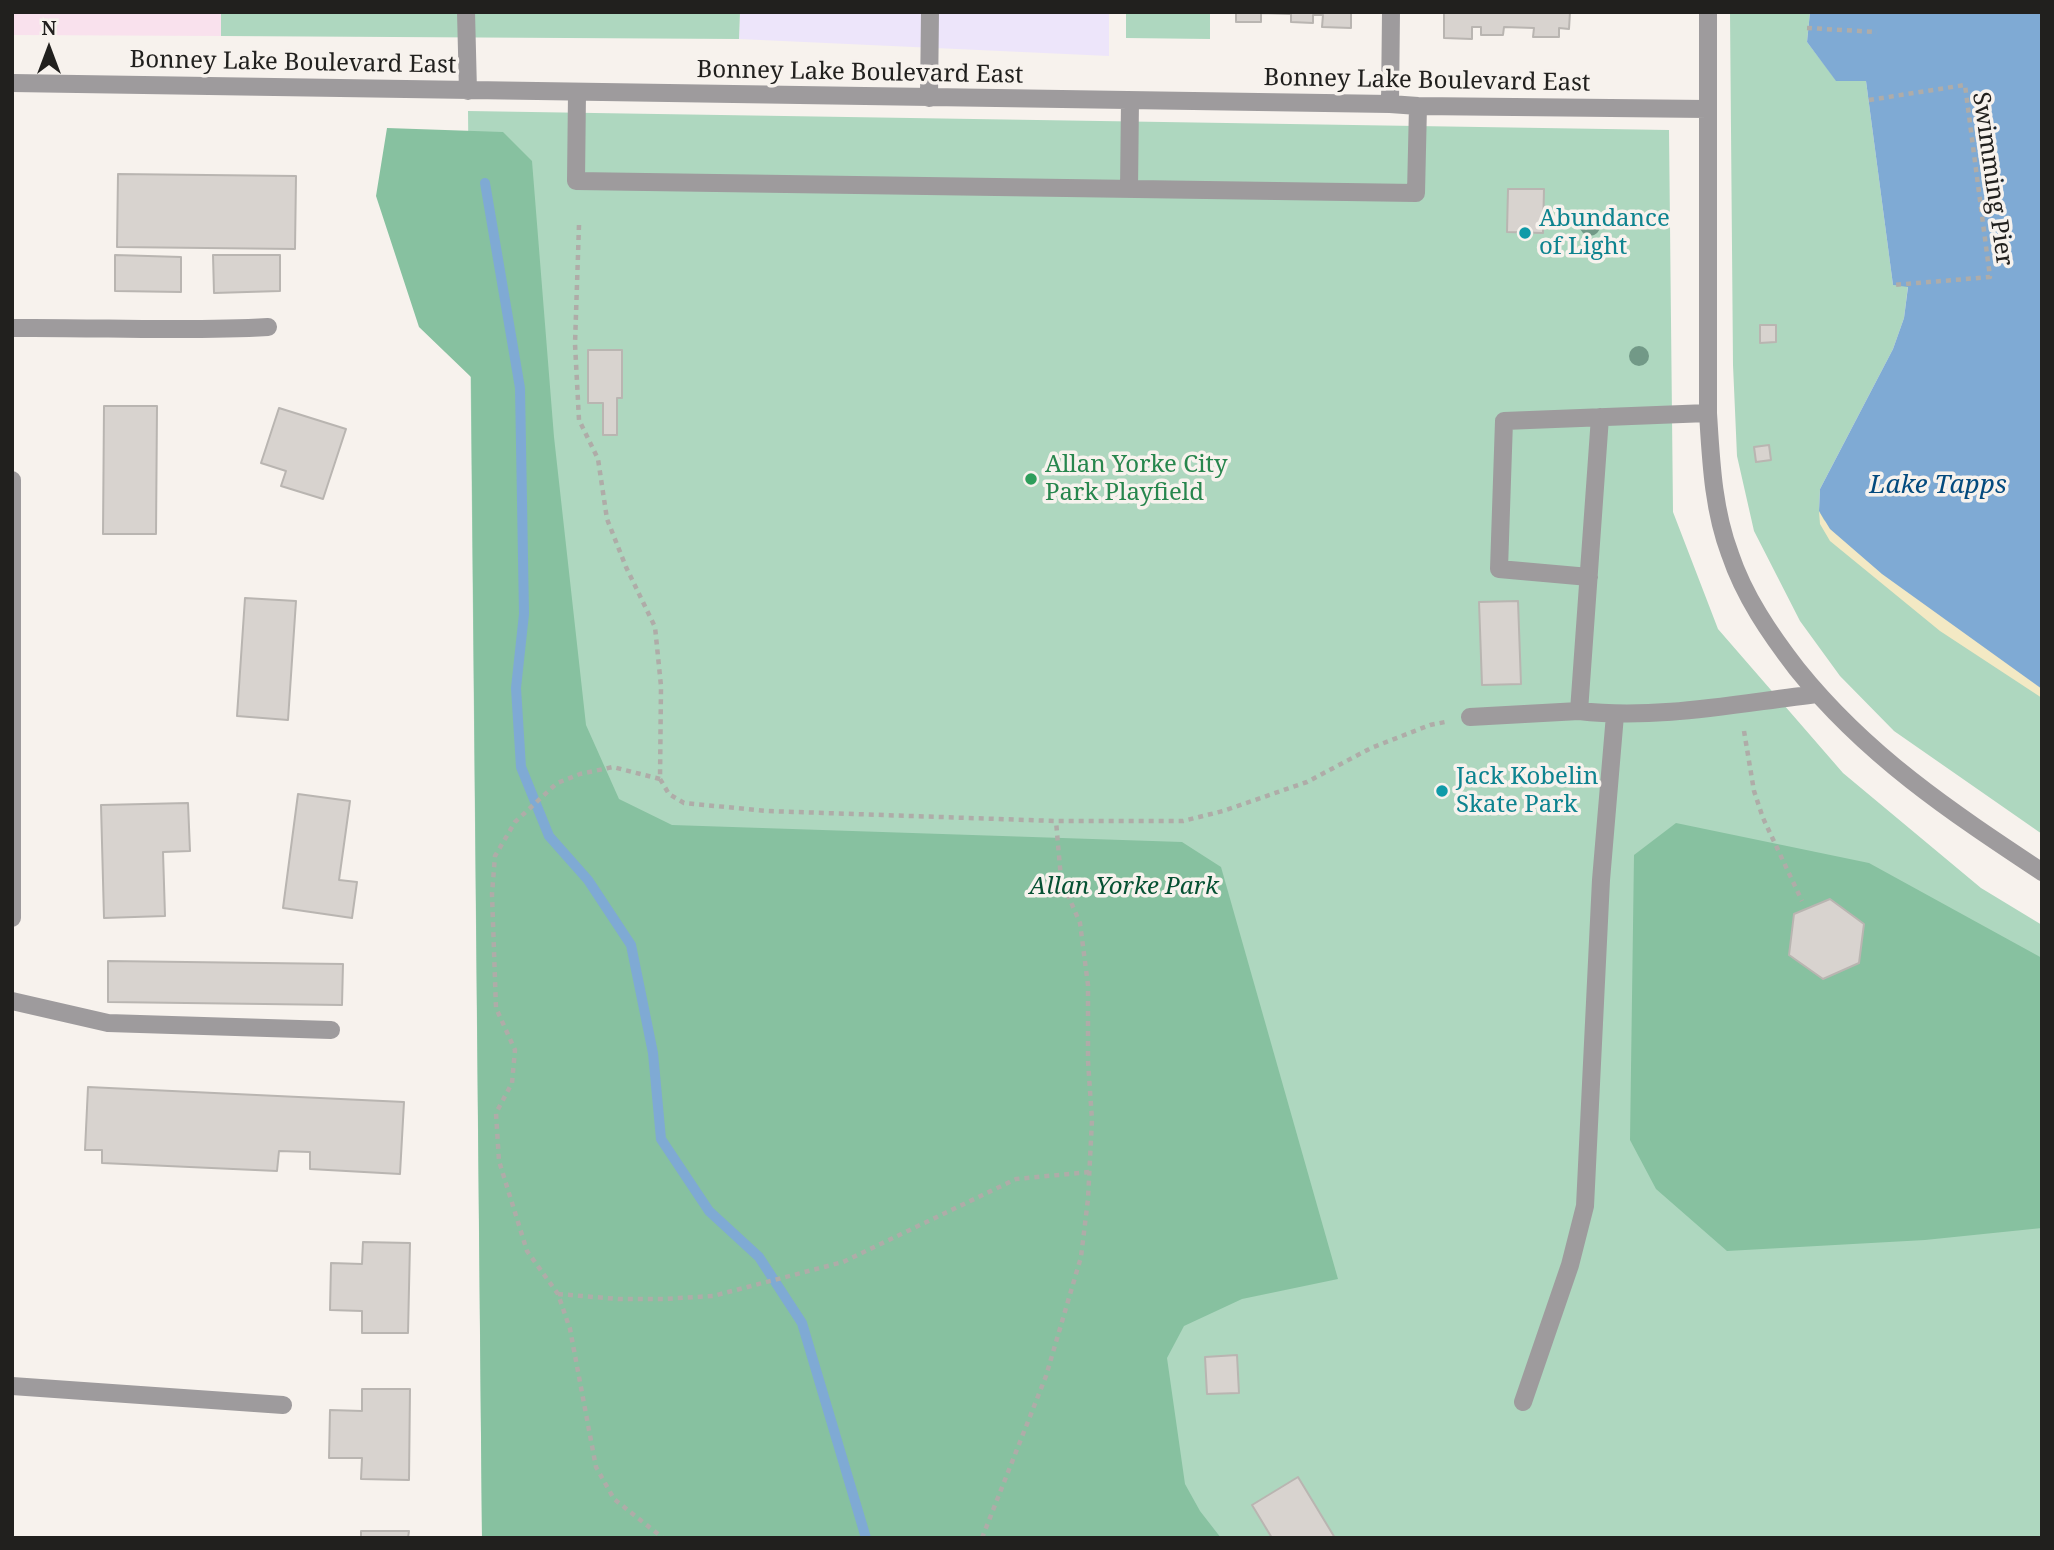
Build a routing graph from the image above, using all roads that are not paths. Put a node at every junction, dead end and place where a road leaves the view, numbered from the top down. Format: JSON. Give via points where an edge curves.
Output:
{"nodes":[{"id":1,"x":467,"y":12,"type":"edge"},
{"id":2,"x":930,"y":12,"type":"edge"},
{"id":3,"x":1391,"y":12,"type":"edge"},
{"id":4,"x":1708,"y":12,"type":"edge"},
{"id":5,"x":12,"y":83,"type":"edge"},
{"id":6,"x":468,"y":91,"type":"junction"},
{"id":7,"x":578,"y":93,"type":"junction"},
{"id":8,"x":929,"y":98,"type":"junction"},
{"id":9,"x":1130,"y":101,"type":"junction"},
{"id":10,"x":1390,"y":104,"type":"junction"},
{"id":11,"x":1418,"y":106,"type":"junction"},
{"id":12,"x":1707,"y":109,"type":"junction"},
{"id":13,"x":1129,"y":189,"type":"junction"},
{"id":14,"x":268,"y":327,"type":"dead end"},
{"id":15,"x":12,"y":328,"type":"edge"},
{"id":16,"x":1708,"y":413,"type":"junction"},
{"id":17,"x":1600,"y":417,"type":"junction"},
{"id":18,"x":12,"y":480,"type":"edge"},
{"id":19,"x":1589,"y":577,"type":"junction"},
{"id":20,"x":1818,"y":694,"type":"junction"},
{"id":21,"x":1579,"y":711,"type":"junction"},
{"id":22,"x":1615,"y":715,"type":"junction"},
{"id":23,"x":1470,"y":717,"type":"road end"},
{"id":24,"x":2042,"y":872,"type":"edge"},
{"id":25,"x":12,"y":918,"type":"edge"},
{"id":26,"x":12,"y":1001,"type":"edge"},
{"id":27,"x":331,"y":1030,"type":"dead end"},
{"id":28,"x":12,"y":1386,"type":"edge"},
{"id":29,"x":1523,"y":1402,"type":"dead end"},
{"id":30,"x":283,"y":1405,"type":"dead end"}],
"edges":[{"from":1,"to":6,"type":"street"},
{"from":2,"to":8,"type":"street"},
{"from":3,"to":10,"type":"street"},
{"from":4,"to":12,"type":"street"},
{"from":5,"to":6,"type":"street","name":"Bonney Lake Boulevard East"},
{"from":6,"to":7,"type":"street","name":"Bonney Lake Boulevard East"},
{"from":7,"to":8,"type":"street","name":"Bonney Lake Boulevard East"},
{"from":7,"to":13,"type":"street","via":[[576,181]]},
{"from":8,"to":9,"type":"street","name":"Bonney Lake Boulevard East"},
{"from":9,"to":10,"type":"street","name":"Bonney Lake Boulevard East"},
{"from":9,"to":13,"type":"street"},
{"from":10,"to":11,"type":"street","name":"Bonney Lake Boulevard East"},
{"from":11,"to":12,"type":"street","name":"Bonney Lake Boulevard East"},
{"from":11,"to":13,"type":"street","via":[[1416,193]]},
{"from":12,"to":16,"type":"street"},
{"from":14,"to":15,"type":"street","via":[[205,331]]},
{"from":16,"to":17,"type":"street"},
{"from":16,"to":20,"type":"street","via":[[1717,511],[1730,555],[1748,597],[1776,642]]},
{"from":17,"to":19,"type":"street"},
{"from":17,"to":19,"type":"street","via":[[1504,421],[1499,569]]},
{"from":18,"to":25,"type":"street"},
{"from":19,"to":21,"type":"street"},
{"from":20,"to":22,"type":"street"},
{"from":20,"to":24,"type":"street","via":[[1877,754],[1946,808]]},
{"from":21,"to":22,"type":"street"},
{"from":21,"to":23,"type":"street"},
{"from":22,"to":29,"type":"street","via":[[1601,880],[1585,1206]]},
{"from":26,"to":27,"type":"street","via":[[108,1023]]},
{"from":28,"to":30,"type":"street"}]}
